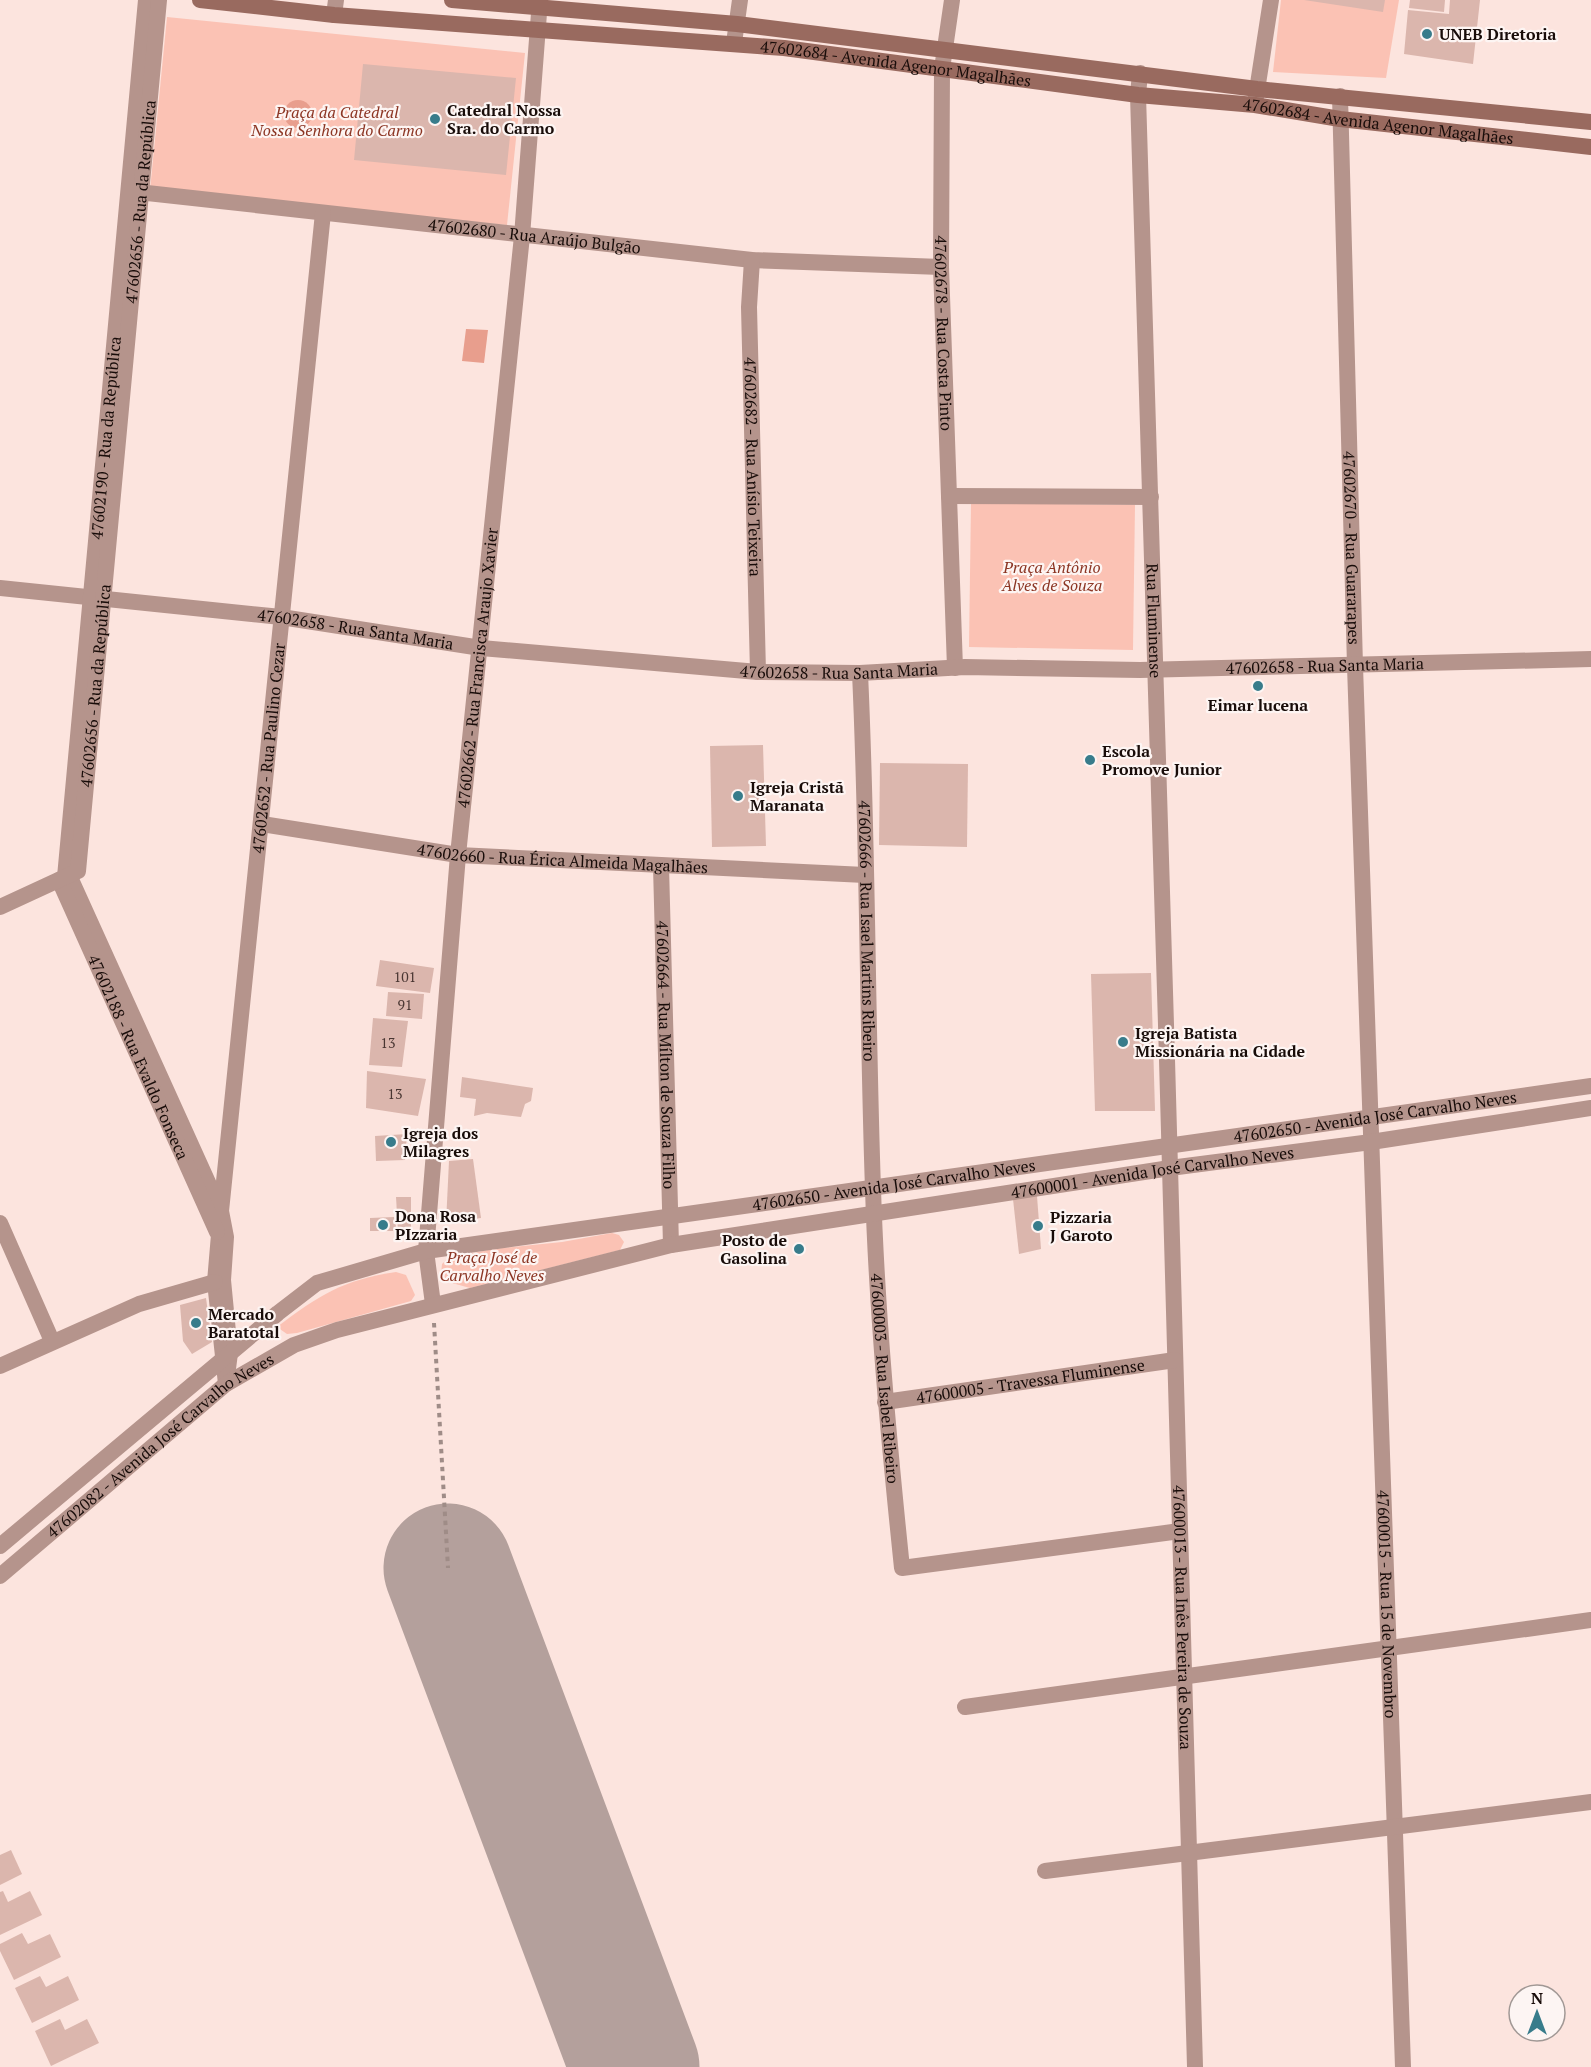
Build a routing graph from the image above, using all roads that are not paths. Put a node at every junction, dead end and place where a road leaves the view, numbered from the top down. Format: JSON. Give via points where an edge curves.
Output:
{"nodes":[{"id":1,"x":146,"y":0,"type":"edge"},
{"id":2,"x":159,"y":0,"type":"edge"},
{"id":3,"x":200,"y":0,"type":"edge"},
{"id":4,"x":452,"y":0,"type":"edge"},
{"id":5,"x":741,"y":0,"type":"edge"},
{"id":6,"x":952,"y":0,"type":"edge"},
{"id":7,"x":1271,"y":0,"type":"edge"},
{"id":8,"x":540,"y":4,"type":"edge"},
{"id":9,"x":335,"y":7,"type":"edge"},
{"id":10,"x":737,"y":24,"type":"junction"},
{"id":11,"x":536,"y":30,"type":"junction"},
{"id":12,"x":734,"y":43,"type":"junction"},
{"id":13,"x":946,"y":50,"type":"junction"},
{"id":14,"x":942,"y":69,"type":"junction"},
{"id":15,"x":1140,"y":73,"type":"junction"},
{"id":16,"x":1138,"y":95,"type":"junction"},
{"id":17,"x":1340,"y":96,"type":"junction"},
{"id":18,"x":1256,"y":97,"type":"junction"},
{"id":19,"x":1340,"y":119,"type":"junction"},
{"id":20,"x":1591,"y":122,"type":"edge"},
{"id":21,"x":1591,"y":147,"type":"edge"},
{"id":22,"x":135,"y":192,"type":"junction"},
{"id":23,"x":323,"y":213,"type":"junction"},
{"id":24,"x":522,"y":236,"type":"junction"},
{"id":25,"x":753,"y":260,"type":"junction"},
{"id":26,"x":941,"y":267,"type":"junction"},
{"id":27,"x":949,"y":496,"type":"junction"},
{"id":28,"x":1151,"y":497,"type":"junction"},
{"id":29,"x":0,"y":588,"type":"edge"},
{"id":30,"x":97,"y":598,"type":"junction"},
{"id":31,"x":281,"y":617,"type":"junction"},
{"id":32,"x":481,"y":648,"type":"junction"},
{"id":33,"x":1591,"y":659,"type":"edge"},
{"id":34,"x":1355,"y":666,"type":"junction"},
{"id":35,"x":955,"y":668,"type":"junction"},
{"id":36,"x":1157,"y":669,"type":"junction"},
{"id":37,"x":758,"y":672,"type":"junction"},
{"id":38,"x":860,"y":673,"type":"junction"},
{"id":39,"x":262,"y":824,"type":"junction"},
{"id":40,"x":458,"y":855,"type":"junction"},
{"id":41,"x":662,"y":866,"type":"junction"},
{"id":42,"x":865,"y":875,"type":"junction"},
{"id":43,"x":68,"y":876,"type":"junction"},
{"id":44,"x":0,"y":907,"type":"edge"},
{"id":45,"x":1591,"y":1086,"type":"edge"},
{"id":46,"x":1591,"y":1108,"type":"edge"},
{"id":47,"x":1371,"y":1118,"type":"junction"},
{"id":48,"x":1371,"y":1142,"type":"junction"},
{"id":49,"x":1168,"y":1146,"type":"junction"},
{"id":50,"x":1170,"y":1168,"type":"junction"},
{"id":51,"x":974,"y":1175,"type":"junction"},
{"id":52,"x":873,"y":1190,"type":"junction"},
{"id":53,"x":976,"y":1200,"type":"junction"},
{"id":54,"x":220,"y":1211,"type":"junction"},
{"id":55,"x":874,"y":1214,"type":"junction"},
{"id":56,"x":670,"y":1217,"type":"junction"},
{"id":57,"x":0,"y":1222,"type":"edge"},
{"id":58,"x":218,"y":1234,"type":"junction"},
{"id":59,"x":714,"y":1237,"type":"joint"},
{"id":60,"x":671,"y":1245,"type":"junction"},
{"id":61,"x":426,"y":1251,"type":"junction"},
{"id":62,"x":215,"y":1282,"type":"junction"},
{"id":63,"x":433,"y":1304,"type":"junction"},
{"id":64,"x":52,"y":1341,"type":"junction"},
{"id":65,"x":227,"y":1355,"type":"junction"},
{"id":66,"x":1175,"y":1360,"type":"junction"},
{"id":67,"x":0,"y":1366,"type":"edge"},
{"id":68,"x":226,"y":1384,"type":"junction"},
{"id":69,"x":885,"y":1402,"type":"junction"},
{"id":70,"x":1180,"y":1530,"type":"junction"},
{"id":71,"x":0,"y":1546,"type":"edge"},
{"id":72,"x":0,"y":1576,"type":"edge"},
{"id":73,"x":1591,"y":1620,"type":"edge"},
{"id":74,"x":1389,"y":1647,"type":"junction"},
{"id":75,"x":1184,"y":1677,"type":"junction"},
{"id":76,"x":965,"y":1707,"type":"dead end"},
{"id":77,"x":1591,"y":1803,"type":"edge"},
{"id":78,"x":1395,"y":1826,"type":"junction"},
{"id":79,"x":1189,"y":1853,"type":"junction"},
{"id":80,"x":1045,"y":1870,"type":"dead end"},
{"id":81,"x":1195,"y":2067,"type":"edge"},
{"id":82,"x":1403,"y":2067,"type":"edge"}],
"edges":[{"from":1,"to":22,"type":"street","name":"47602190 - Rua da República"},
{"from":2,"to":22,"type":"street","name":"47602656 - Rua da República"},
{"from":3,"to":9,"type":"main road","name":"47602684 - Avenida Agenor Magalhães"},
{"from":4,"to":8,"type":"main road","name":"47602684 - Avenida Agenor Magalhães"},
{"from":5,"to":10,"type":"street"},
{"from":6,"to":13,"type":"street","name":"47602678 - Rua Costa Pinto"},
{"from":7,"to":18,"type":"street"},
{"from":8,"to":10,"type":"main road","name":"47602684 - Avenida Agenor Magalhães"},
{"from":8,"to":11,"type":"street","name":"47602662 - Rua Francisca Araujo Xavier"},
{"from":9,"to":11,"type":"main road","name":"47602684 - Avenida Agenor Magalhães"},
{"from":10,"to":12,"type":"street"},
{"from":10,"to":13,"type":"main road","name":"47602684 - Avenida Agenor Magalhães"},
{"from":11,"to":12,"type":"main road","name":"47602684 - Avenida Agenor Magalhães"},
{"from":11,"to":24,"type":"street","name":"47602662 - Rua Francisca Araujo Xavier"},
{"from":12,"to":14,"type":"main road","name":"47602684 - Avenida Agenor Magalhães"},
{"from":13,"to":14,"type":"street","name":"47602678 - Rua Costa Pinto"},
{"from":13,"to":15,"type":"main road","name":"47602684 - Avenida Agenor Magalhães"},
{"from":14,"to":16,"type":"main road","name":"47602684 - Avenida Agenor Magalhães"},
{"from":14,"to":26,"type":"street","name":"47602678 - Rua Costa Pinto"},
{"from":15,"to":16,"type":"street","name":"Rua Fluminense"},
{"from":15,"to":18,"type":"main road","name":"47602684 - Avenida Agenor Magalhães"},
{"from":16,"to":18,"type":"main road","name":"47602684 - Avenida Agenor Magalhães"},
{"from":16,"to":28,"type":"street","name":"Rua Fluminense"},
{"from":17,"to":18,"type":"main road","name":"47602684 - Avenida Agenor Magalhães"},
{"from":17,"to":19,"type":"street","name":"47602670 - Rua Guararapes"},
{"from":17,"to":20,"type":"main road","name":"47602684 - Avenida Agenor Magalhães"},
{"from":18,"to":19,"type":"main road","name":"47602684 - Avenida Agenor Magalhães"},
{"from":19,"to":21,"type":"main road","name":"47602684 - Avenida Agenor Magalhães"},
{"from":19,"to":34,"type":"street","name":"47602670 - Rua Guararapes"},
{"from":22,"to":23,"type":"street","name":"47602680 - Rua Araújo Bulgão"},
{"from":22,"to":30,"type":"street","name":"47602190 - Rua da República"},
{"from":23,"to":24,"type":"street","name":"47602680 - Rua Araújo Bulgão"},
{"from":23,"to":31,"type":"street","name":"47602652 - Rua Paulino Cezar"},
{"from":24,"to":25,"type":"street","name":"47602680 - Rua Araújo Bulgão"},
{"from":24,"to":32,"type":"street","name":"47602662 - Rua Francisca Araujo Xavier"},
{"from":25,"to":26,"type":"street","name":"47602680 - Rua Araújo Bulgão"},
{"from":25,"to":37,"type":"street","name":"47602682 - Rua Anísio Teixeira","via":[[749,307]]},
{"from":26,"to":27,"type":"street","name":"47602678 - Rua Costa Pinto"},
{"from":27,"to":28,"type":"street"},
{"from":27,"to":35,"type":"street","name":"47602678 - Rua Costa Pinto"},
{"from":28,"to":36,"type":"street","name":"Rua Fluminense"},
{"from":29,"to":30,"type":"street","name":"47602658 - Rua Santa Maria"},
{"from":30,"to":31,"type":"street","name":"47602658 - Rua Santa Maria"},
{"from":30,"to":43,"type":"street","name":"47602190 - Rua da República"},
{"from":31,"to":32,"type":"street","name":"47602658 - Rua Santa Maria"},
{"from":31,"to":39,"type":"street","name":"47602652 - Rua Paulino Cezar"},
{"from":32,"to":37,"type":"street","name":"47602658 - Rua Santa Maria"},
{"from":32,"to":40,"type":"street","name":"47602662 - Rua Francisca Araujo Xavier"},
{"from":33,"to":34,"type":"street","name":"47602658 - Rua Santa Maria"},
{"from":34,"to":36,"type":"street","name":"47602658 - Rua Santa Maria"},
{"from":34,"to":47,"type":"street","name":"47602670 - Rua Guararapes"},
{"from":35,"to":36,"type":"street","name":"47602658 - Rua Santa Maria"},
{"from":35,"to":38,"type":"street","name":"47602658 - Rua Santa Maria"},
{"from":36,"to":49,"type":"street","name":"Rua Fluminense"},
{"from":37,"to":38,"type":"street","name":"47602658 - Rua Santa Maria"},
{"from":38,"to":42,"type":"street","name":"47602666 - Rua Isael Martins Ribeiro"},
{"from":39,"to":40,"type":"street","name":"47602660 - Rua Érica Almeida Magalhães"},
{"from":39,"to":54,"type":"street","name":"47602652 - Rua Paulino Cezar"},
{"from":40,"to":41,"type":"street","name":"47602660 - Rua Érica Almeida Magalhães"},
{"from":40,"to":61,"type":"street","name":"47602662 - Rua Francisca Araujo Xavier"},
{"from":41,"to":42,"type":"street","name":"47602660 - Rua Érica Almeida Magalhães"},
{"from":41,"to":56,"type":"street","name":"47602664 - Rua Mílton de Souza Filho"},
{"from":42,"to":52,"type":"street","name":"47602666 - Rua Isael Martins Ribeiro"},
{"from":43,"to":44,"type":"street"},
{"from":43,"to":54,"type":"street"},
{"from":43,"to":58,"type":"street","name":"47602188 - Rua Evaldo Fonseca"},
{"from":45,"to":47,"type":"street","name":"47602650 - Avenida José Carvalho Neves"},
{"from":46,"to":48,"type":"street","name":"47600001 - Avenida José Carvalho Neves"},
{"from":47,"to":48,"type":"street","name":"47602670 - Rua Guararapes"},
{"from":47,"to":49,"type":"street","name":"47602650 - Avenida José Carvalho Neves"},
{"from":48,"to":50,"type":"street","name":"47600001 - Avenida José Carvalho Neves"},
{"from":48,"to":74,"type":"street","name":"47600015 - Rua 15 de Novembro"},
{"from":49,"to":50,"type":"street","name":"Rua Fluminense"},
{"from":49,"to":51,"type":"street","name":"47602650 - Avenida José Carvalho Neves"},
{"from":50,"to":53,"type":"street","name":"47600001 - Avenida José Carvalho Neves"},
{"from":50,"to":66,"type":"street","name":"47600013 - Rua Inês Pereira de Souza"},
{"from":51,"to":52,"type":"street","name":"47602650 - Avenida José Carvalho Neves"},
{"from":51,"to":53,"type":"street"},
{"from":52,"to":55,"type":"street","name":"47600003 - Rua Isabel Ribeiro"},
{"from":52,"to":56,"type":"street","name":"47602650 - Avenida José Carvalho Neves"},
{"from":53,"to":55,"type":"street","name":"47600001 - Avenida José Carvalho Neves"},
{"from":54,"to":58,"type":"street","name":"47602652 - Rua Paulino Cezar"},
{"from":54,"to":65,"type":"street","name":"47602652 - Rua Paulino Cezar","via":[[226,1237],[223,1280]]},
{"from":55,"to":59,"type":"street","name":"47600001 - Avenida José Carvalho Neves"},
{"from":55,"to":69,"type":"street","name":"47600003 - Rua Isabel Ribeiro"},
{"from":56,"to":60,"type":"street","name":"47602664 - Rua Mílton de Souza Filho"},
{"from":56,"to":61,"type":"street","name":"47602650 - Avenida José Carvalho Neves"},
{"from":57,"to":64,"type":"street"},
{"from":58,"to":62,"type":"street","name":"47602652 - Rua Paulino Cezar"},
{"from":59,"to":60,"type":"street","name":"47602082 - Avenida José Carvalho Neves"},
{"from":60,"to":63,"type":"street","name":"47602082 - Avenida José Carvalho Neves"},
{"from":61,"to":63,"type":"street","name":"47602662 - Rua Francisca Araujo Xavier"},
{"from":61,"to":65,"type":"street","name":"47602650 - Avenida José Carvalho Neves","via":[[317,1283]]},
{"from":62,"to":64,"type":"street","via":[[139,1304]]},
{"from":62,"to":65,"type":"street","name":"47602652 - Rua Paulino Cezar"},
{"from":63,"to":68,"type":"street","name":"47602082 - Avenida José Carvalho Neves","via":[[294,1345]]},
{"from":64,"to":67,"type":"street"},
{"from":65,"to":68,"type":"street","name":"47602652 - Rua Paulino Cezar"},
{"from":65,"to":71,"type":"street","name":"47602650 - Avenida José Carvalho Neves"},
{"from":66,"to":69,"type":"street","name":"47600005 - Travessa Fluminense"},
{"from":66,"to":70,"type":"street","name":"47600013 - Rua Inês Pereira de Souza"},
{"from":68,"to":72,"type":"street","name":"47602082 - Avenida José Carvalho Neves"},
{"from":69,"to":70,"type":"street","name":"47600003 - Rua Isabel Ribeiro","via":[[902,1568]]},
{"from":70,"to":75,"type":"street","name":"47600013 - Rua Inês Pereira de Souza"},
{"from":73,"to":74,"type":"street"},
{"from":74,"to":75,"type":"street"},
{"from":74,"to":78,"type":"street","name":"47600015 - Rua 15 de Novembro"},
{"from":75,"to":76,"type":"street"},
{"from":75,"to":79,"type":"street","name":"47600013 - Rua Inês Pereira de Souza"},
{"from":77,"to":78,"type":"street"},
{"from":78,"to":79,"type":"street"},
{"from":78,"to":82,"type":"street","name":"47600015 - Rua 15 de Novembro"},
{"from":79,"to":80,"type":"street"},
{"from":79,"to":81,"type":"street","name":"47600013 - Rua Inês Pereira de Souza"}]}
